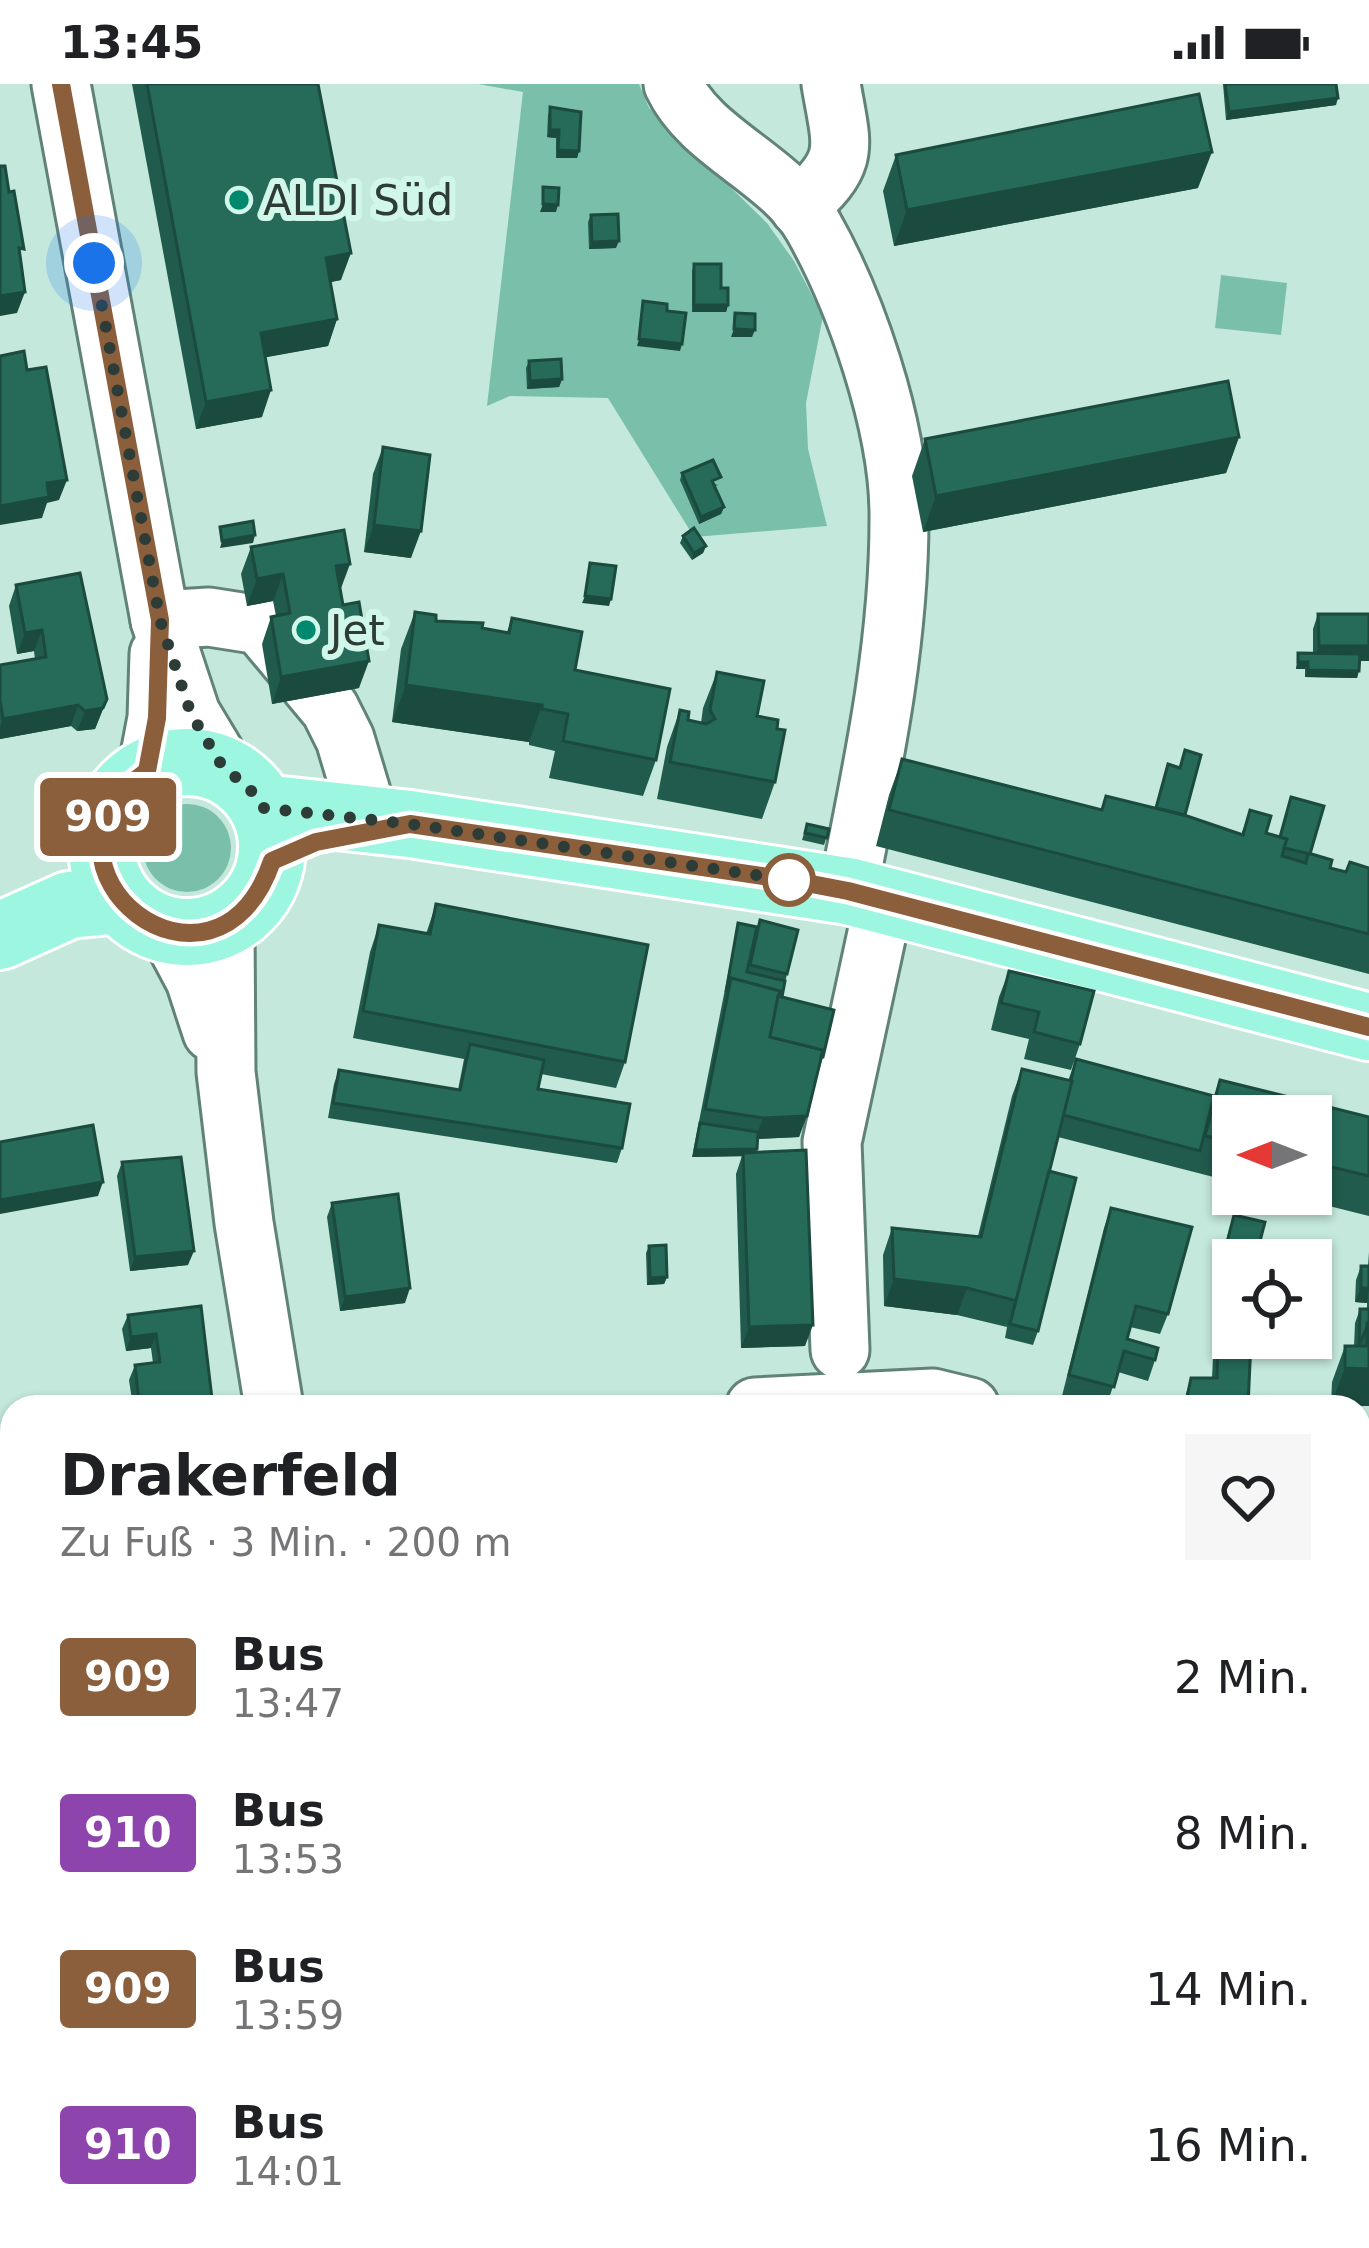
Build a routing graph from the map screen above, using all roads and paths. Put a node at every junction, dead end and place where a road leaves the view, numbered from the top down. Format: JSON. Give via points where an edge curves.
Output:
{"nodes":[{"id":1,"x":61,"y":84,"type":"edge"},
{"id":2,"x":673,"y":84,"type":"edge"},
{"id":3,"x":831,"y":84,"type":"edge"},
{"id":4,"x":799,"y":207,"type":"junction"},
{"id":5,"x":160,"y":620,"type":"junction"},
{"id":6,"x":147,"y":771,"type":"junction"},
{"id":7,"x":253,"y":813,"type":"junction"},
{"id":8,"x":390,"y":822,"type":"junction"},
{"id":9,"x":866,"y":896,"type":"junction"},
{"id":10,"x":153,"y":900,"type":"junction"},
{"id":11,"x":0,"y":914,"type":"edge"},
{"id":12,"x":0,"y":936,"type":"edge"},
{"id":13,"x":1369,"y":1027,"type":"edge"},
{"id":14,"x":840,"y":1350,"type":"dead end"},
{"id":15,"x":272,"y":1395,"type":"edge"}],
"edges":[{"from":1,"to":5,"type":"street"},
{"from":2,"to":4,"type":"street"},
{"from":3,"to":4,"type":"street","via":[[842,150],[829,181]]},
{"from":4,"to":9,"type":"street","via":[[869,354],[895,466],[899,511]]},
{"from":5,"to":6,"type":"street"},
{"from":5,"to":7,"type":"street","via":[[191,714]]},
{"from":5,"to":8,"type":"street","via":[[260,625],[330,709]]},
{"from":6,"to":7,"type":"main road","via":[[199,762]]},
{"from":6,"to":10,"type":"main road","via":[[115,802]]},
{"from":7,"to":8,"type":"main road","via":[[316,842]]},
{"from":7,"to":10,"type":"main road","via":[[255,898]]},
{"from":8,"to":9,"type":"main road"},
{"from":9,"to":13,"type":"main road"},
{"from":9,"to":14,"type":"street","via":[[832,1142]]},
{"from":10,"to":11,"type":"main road","via":[[58,878]]},
{"from":10,"to":12,"type":"main road","via":[[69,905]]},
{"from":10,"to":15,"type":"street","via":[[195,980],[226,1072]]}]}
